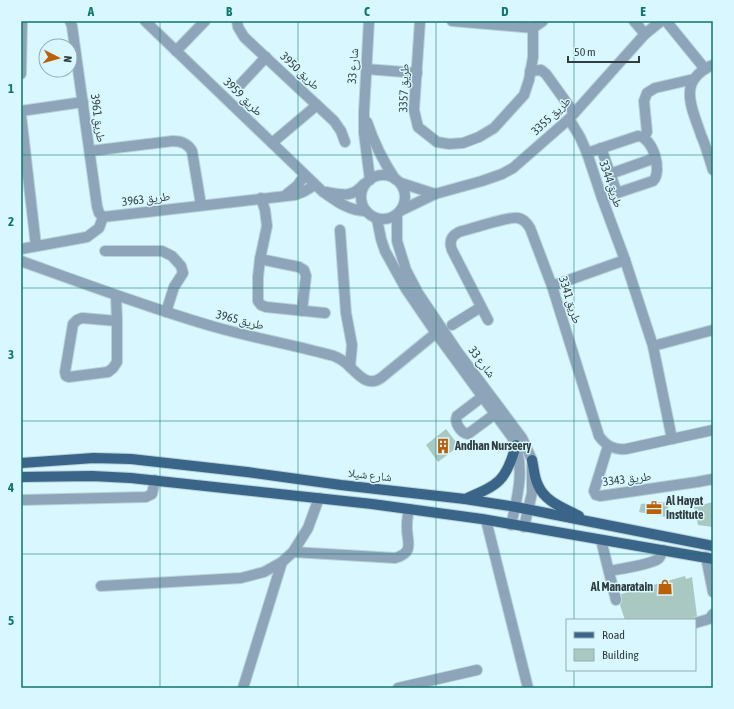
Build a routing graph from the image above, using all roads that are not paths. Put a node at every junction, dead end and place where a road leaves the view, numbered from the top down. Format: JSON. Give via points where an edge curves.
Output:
{"nodes":[{"id":1,"x":22,"y":21,"type":"edge"},
{"id":2,"x":70,"y":21,"type":"edge"},
{"id":3,"x":145,"y":21,"type":"edge"},
{"id":4,"x":205,"y":21,"type":"edge"},
{"id":5,"x":237,"y":21,"type":"edge"},
{"id":6,"x":369,"y":21,"type":"edge"},
{"id":7,"x":420,"y":21,"type":"edge"},
{"id":8,"x":452,"y":21,"type":"edge"},
{"id":9,"x":543,"y":21,"type":"edge"},
{"id":10,"x":634,"y":21,"type":"edge"},
{"id":11,"x":661,"y":21,"type":"edge"},
{"id":12,"x":666,"y":21,"type":"edge"},
{"id":13,"x":533,"y":28,"type":"junction"},
{"id":14,"x":645,"y":34,"type":"junction"},
{"id":15,"x":176,"y":51,"type":"junction"},
{"id":16,"x":266,"y":57,"type":"junction"},
{"id":17,"x":709,"y":67,"type":"edge"},
{"id":18,"x":366,"y":69,"type":"junction"},
{"id":19,"x":530,"y":70,"type":"junction"},
{"id":20,"x":417,"y":73,"type":"junction"},
{"id":21,"x":21,"y":74,"type":"edge"},
{"id":22,"x":694,"y":79,"type":"junction"},
{"id":23,"x":239,"y":86,"type":"dead end"},
{"id":24,"x":83,"y":102,"type":"junction"},
{"id":25,"x":317,"y":105,"type":"junction"},
{"id":26,"x":21,"y":111,"type":"edge"},
{"id":27,"x":364,"y":112,"type":"junction"},
{"id":28,"x":21,"y":115,"type":"edge"},
{"id":29,"x":572,"y":116,"type":"junction"},
{"id":30,"x":644,"y":137,"type":"junction"},
{"id":31,"x":344,"y":142,"type":"dead end"},
{"id":32,"x":272,"y":143,"type":"junction"},
{"id":33,"x":602,"y":148,"type":"junction"},
{"id":34,"x":90,"y":152,"type":"junction"},
{"id":35,"x":587,"y":153,"type":"junction"},
{"id":36,"x":655,"y":158,"type":"junction"},
{"id":37,"x":24,"y":163,"type":"edge"},
{"id":38,"x":713,"y":170,"type":"edge"},
{"id":39,"x":610,"y":174,"type":"junction"},
{"id":40,"x":305,"y":175,"type":"junction"},
{"id":41,"x":398,"y":181,"type":"junction"},
{"id":42,"x":367,"y":182,"type":"junction"},
{"id":43,"x":319,"y":188,"type":"junction"},
{"id":44,"x":617,"y":193,"type":"junction"},
{"id":45,"x":435,"y":194,"type":"junction"},
{"id":46,"x":285,"y":195,"type":"junction"},
{"id":47,"x":261,"y":198,"type":"junction"},
{"id":48,"x":602,"y":198,"type":"junction"},
{"id":49,"x":201,"y":205,"type":"junction"},
{"id":50,"x":366,"y":211,"type":"junction"},
{"id":51,"x":399,"y":212,"type":"junction"},
{"id":52,"x":103,"y":217,"type":"junction"},
{"id":53,"x":377,"y":219,"type":"junction"},
{"id":54,"x":340,"y":230,"type":"dead end"},
{"id":55,"x":36,"y":246,"type":"junction"},
{"id":56,"x":21,"y":249,"type":"edge"},
{"id":57,"x":105,"y":251,"type":"dead end"},
{"id":58,"x":260,"y":259,"type":"junction"},
{"id":59,"x":625,"y":260,"type":"junction"},
{"id":60,"x":21,"y":261,"type":"edge"},
{"id":61,"x":552,"y":286,"type":"junction"},
{"id":62,"x":116,"y":296,"type":"junction"},
{"id":63,"x":481,"y":307,"type":"junction"},
{"id":64,"x":302,"y":311,"type":"junction"},
{"id":65,"x":166,"y":312,"type":"junction"},
{"id":66,"x":325,"y":313,"type":"dead end"},
{"id":67,"x":488,"y":320,"type":"dead end"},
{"id":68,"x":117,"y":321,"type":"junction"},
{"id":69,"x":452,"y":325,"type":"dead end"},
{"id":70,"x":713,"y":330,"type":"edge"},
{"id":71,"x":436,"y":333,"type":"junction"},
{"id":72,"x":653,"y":346,"type":"junction"},
{"id":73,"x":350,"y":367,"type":"junction"},
{"id":74,"x":482,"y":397,"type":"junction"},
{"id":75,"x":495,"y":414,"type":"junction"},
{"id":76,"x":713,"y":430,"type":"edge"},
{"id":77,"x":672,"y":439,"type":"junction"},
{"id":78,"x":516,"y":445,"type":"junction"},
{"id":79,"x":608,"y":446,"type":"junction"},
{"id":80,"x":532,"y":460,"type":"junction"},
{"id":81,"x":21,"y":462,"type":"edge"},
{"id":82,"x":21,"y":477,"type":"edge"},
{"id":83,"x":713,"y":479,"type":"edge"},
{"id":84,"x":155,"y":480,"type":"junction"},
{"id":85,"x":319,"y":498,"type":"junction"},
{"id":86,"x":464,"y":499,"type":"junction"},
{"id":87,"x":21,"y":500,"type":"edge"},
{"id":88,"x":516,"y":507,"type":"junction"},
{"id":89,"x":409,"y":509,"type":"junction"},
{"id":90,"x":529,"y":509,"type":"junction"},
{"id":91,"x":486,"y":520,"type":"junction"},
{"id":92,"x":592,"y":522,"type":"junction"},
{"id":93,"x":511,"y":525,"type":"junction"},
{"id":94,"x":524,"y":527,"type":"junction"},
{"id":95,"x":601,"y":540,"type":"junction"},
{"id":96,"x":713,"y":546,"type":"edge"},
{"id":97,"x":663,"y":550,"type":"junction"},
{"id":98,"x":293,"y":552,"type":"junction"},
{"id":99,"x":709,"y":558,"type":"edge"},
{"id":100,"x":282,"y":562,"type":"junction"},
{"id":101,"x":609,"y":571,"type":"junction"},
{"id":102,"x":101,"y":586,"type":"dead end"},
{"id":103,"x":713,"y":592,"type":"edge"},
{"id":104,"x":616,"y":600,"type":"dead end"},
{"id":105,"x":713,"y":614,"type":"edge"},
{"id":106,"x":696,"y":623,"type":"edge"},
{"id":107,"x":477,"y":670,"type":"dead end"},
{"id":108,"x":243,"y":688,"type":"edge"},
{"id":109,"x":398,"y":688,"type":"edge"},
{"id":110,"x":528,"y":688,"type":"edge"}],
"edges":[{"from":1,"to":21,"type":"street"},
{"from":2,"to":24,"type":"street","name":"طريق 3961"},
{"from":3,"to":15,"type":"street","name":"طريق 3959"},
{"from":4,"to":15,"type":"street"},
{"from":5,"to":16,"type":"street","name":"طريق 3950","via":[[241,33]]},
{"from":6,"to":18,"type":"street","name":"شارع 33"},
{"from":7,"to":20,"type":"street","name":"طريق 3357"},
{"from":8,"to":13,"type":"street"},
{"from":9,"to":13,"type":"street"},
{"from":10,"to":14,"type":"street"},
{"from":11,"to":14,"type":"street","name":"طريق 3355"},
{"from":12,"to":17,"type":"street"},
{"from":13,"to":19,"type":"street","name":"طريق 3357","via":[[533,57]]},
{"from":14,"to":29,"type":"street","name":"طريق 3355"},
{"from":15,"to":32,"type":"street","name":"طريق 3959"},
{"from":16,"to":23,"type":"street"},
{"from":16,"to":25,"type":"street","name":"طريق 3950"},
{"from":17,"to":22,"type":"street"},
{"from":18,"to":20,"type":"street"},
{"from":18,"to":27,"type":"street","name":"شارع 33"},
{"from":19,"to":20,"type":"street","name":"طريق 3357","via":[[524,95],[494,128],[463,143],[450,144],[437,142],[418,127],[414,110]]},
{"from":19,"to":29,"type":"street","name":"طريق 3344","via":[[541,70],[546,74]]},
{"from":22,"to":30,"type":"street","via":[[655,88],[648,93],[644,101]]},
{"from":22,"to":38,"type":"street","via":[[690,92],[693,110]]},
{"from":24,"to":26,"type":"street"},
{"from":24,"to":34,"type":"street","name":"طريق 3961"},
{"from":25,"to":31,"type":"street","name":"طريق 3950","via":[[338,126]]},
{"from":25,"to":32,"type":"street"},
{"from":27,"to":41,"type":"street","name":"شارع 33","via":[[384,163]]},
{"from":27,"to":42,"type":"street","name":"شارع 33"},
{"from":28,"to":37,"type":"street"},
{"from":29,"to":35,"type":"street","name":"طريق 3344"},
{"from":29,"to":45,"type":"street","name":"طريق 3355","via":[[513,168],[482,181]]},
{"from":30,"to":33,"type":"street","via":[[638,136]]},
{"from":30,"to":36,"type":"street"},
{"from":32,"to":40,"type":"street","name":"طريق 3959"},
{"from":33,"to":35,"type":"street"},
{"from":33,"to":39,"type":"street"},
{"from":34,"to":49,"type":"street","via":[[182,142],[190,147],[193,156]]},
{"from":34,"to":52,"type":"street","name":"طريق 3961","via":[[97,206]]},
{"from":35,"to":48,"type":"street","name":"طريق 3344"},
{"from":36,"to":39,"type":"street"},
{"from":36,"to":44,"type":"street","via":[[657,175],[653,181]]},
{"from":37,"to":55,"type":"street"},
{"from":39,"to":44,"type":"street"},
{"from":40,"to":43,"type":"street","name":"طريق 3959"},
{"from":40,"to":46,"type":"street","via":[[295,189]]},
{"from":41,"to":42,"type":"street","via":[[382,175]]},
{"from":41,"to":45,"type":"street"},
{"from":41,"to":51,"type":"street","via":[[405,196],[405,203]]},
{"from":42,"to":43,"type":"street","via":[[360,190],[347,195]]},
{"from":42,"to":50,"type":"street","via":[[361,198]]},
{"from":43,"to":46,"type":"street","name":"طريق 3963"},
{"from":43,"to":50,"type":"street","name":"طريق 3959","via":[[350,209]]},
{"from":44,"to":48,"type":"street"},
{"from":45,"to":51,"type":"street","name":"طريق 3355"},
{"from":46,"to":47,"type":"street","name":"طريق 3963"},
{"from":47,"to":49,"type":"street","name":"طريق 3963"},
{"from":47,"to":58,"type":"street","via":[[267,226]]},
{"from":48,"to":59,"type":"street","name":"طريق 3344"},
{"from":49,"to":52,"type":"street","name":"طريق 3963"},
{"from":50,"to":53,"type":"street"},
{"from":51,"to":53,"type":"street","via":[[391,218]]},
{"from":51,"to":80,"type":"street","name":"شارع 33","via":[[397,241],[406,270],[418,293],[457,351],[522,438]]},
{"from":52,"to":55,"type":"street","via":[[99,228],[87,237]]},
{"from":53,"to":71,"type":"street","name":"شارع 33","via":[[386,251],[406,289]]},
{"from":54,"to":73,"type":"street","via":[[346,313],[352,345]]},
{"from":55,"to":56,"type":"street"},
{"from":57,"to":65,"type":"street","via":[[162,251],[172,256],[181,266],[183,273],[174,287]]},
{"from":58,"to":64,"type":"street","via":[[304,270],[306,276]]},
{"from":58,"to":64,"type":"street","via":[[258,301],[261,305]]},
{"from":59,"to":61,"type":"street"},
{"from":59,"to":72,"type":"street","name":"طريق 3344"},
{"from":60,"to":62,"type":"street","name":"طريق 3965"},
{"from":61,"to":63,"type":"street","name":"طريق 3341","via":[[526,221],[511,218],[459,232],[451,239],[451,246]]},
{"from":61,"to":79,"type":"street","name":"طريق 3341","via":[[599,436]]},
{"from":62,"to":65,"type":"street","name":"طريق 3965"},
{"from":62,"to":68,"type":"street"},
{"from":63,"to":67,"type":"street","name":"طريق 3341"},
{"from":63,"to":69,"type":"street"},
{"from":64,"to":66,"type":"street"},
{"from":65,"to":73,"type":"street","name":"طريق 3965","via":[[217,328],[334,356]]},
{"from":68,"to":68,"type":"street","via":[[117,359],[114,368],[105,373],[71,378],[66,376],[72,327],[75,322],[82,318]]},
{"from":70,"to":72,"type":"street"},
{"from":71,"to":73,"type":"street","name":"طريق 3965","via":[[378,380],[365,380]]},
{"from":71,"to":74,"type":"street","name":"شارع 33"},
{"from":72,"to":77,"type":"street","name":"طريق 3344"},
{"from":74,"to":75,"type":"street","name":"شارع 33"},
{"from":74,"to":75,"type":"street","via":[[457,416],[456,423],[468,434]]},
{"from":75,"to":78,"type":"street","name":"شارع 33"},
{"from":76,"to":77,"type":"street"},
{"from":77,"to":79,"type":"street","via":[[626,449],[613,449]]},
{"from":78,"to":86,"type":"main road","via":[[509,467],[497,484]]},
{"from":78,"to":88,"type":"street","name":"شارع 33","via":[[520,472]]},
{"from":79,"to":83,"type":"street","name":"طريق 3343","via":[[594,491],[596,495]]},
{"from":80,"to":90,"type":"street","name":"شارع 33"},
{"from":80,"to":92,"type":"main road","via":[[538,485],[544,495],[552,502]]},
{"from":81,"to":86,"type":"main road","name":"شارع شيلا","via":[[94,458],[131,459]]},
{"from":82,"to":84,"type":"main road","via":[[92,476]]},
{"from":84,"to":85,"type":"main road"},
{"from":84,"to":87,"type":"street","via":[[152,494],[146,497]]},
{"from":85,"to":89,"type":"main road"},
{"from":85,"to":98,"type":"street","via":[[308,528]]},
{"from":86,"to":88,"type":"main road","name":"شارع شيلا"},
{"from":88,"to":90,"type":"main road","name":"شارع شيلا"},
{"from":88,"to":93,"type":"street","name":"شارع 33"},
{"from":89,"to":91,"type":"main road"},
{"from":89,"to":98,"type":"street","via":[[409,543],[408,550],[403,556],[395,558]]},
{"from":90,"to":92,"type":"main road","name":"شارع شيلا"},
{"from":90,"to":94,"type":"street","name":"شارع 33"},
{"from":91,"to":93,"type":"main road"},
{"from":91,"to":110,"type":"street"},
{"from":92,"to":96,"type":"main road","name":"شارع شيلا"},
{"from":93,"to":94,"type":"main road"},
{"from":94,"to":95,"type":"main road"},
{"from":95,"to":97,"type":"main road"},
{"from":95,"to":101,"type":"street"},
{"from":97,"to":99,"type":"main road"},
{"from":97,"to":101,"type":"street","via":[[655,560]]},
{"from":98,"to":100,"type":"street"},
{"from":99,"to":103,"type":"street"},
{"from":100,"to":102,"type":"street","via":[[264,572],[241,578]]},
{"from":100,"to":108,"type":"street"},
{"from":101,"to":104,"type":"street"},
{"from":105,"to":106,"type":"street","via":[[709,619]]},
{"from":107,"to":109,"type":"street"}]}
